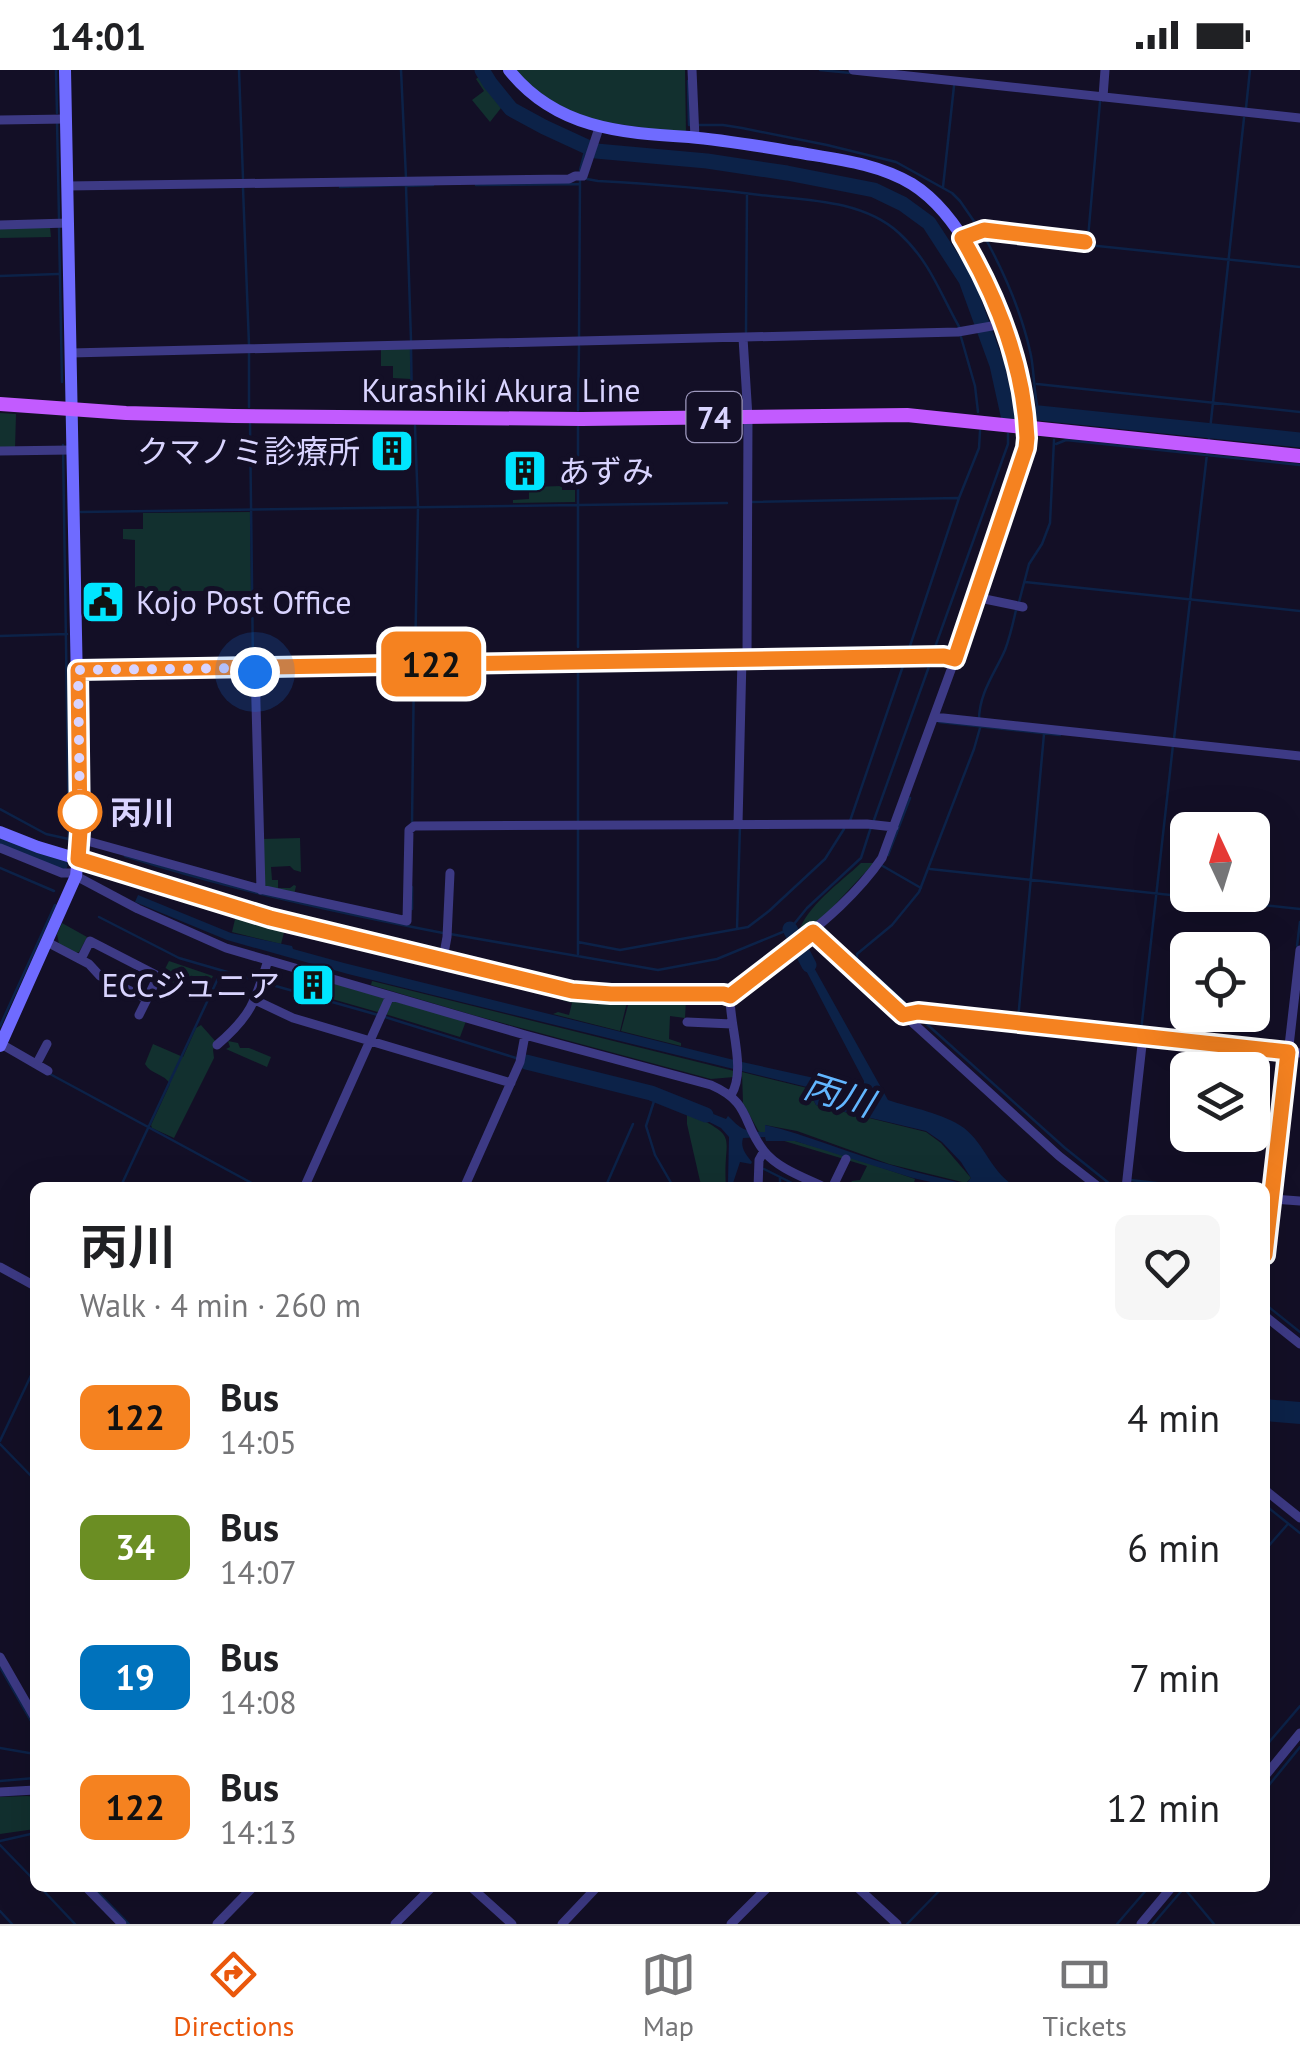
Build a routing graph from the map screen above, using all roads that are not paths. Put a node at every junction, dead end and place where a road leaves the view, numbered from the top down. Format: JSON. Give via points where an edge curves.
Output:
{"nodes":[{"id":1,"x":65,"y":70,"type":"edge"},
{"id":2,"x":509,"y":70,"type":"edge"},
{"id":3,"x":692,"y":70,"type":"edge"},
{"id":4,"x":853,"y":70,"type":"edge"},
{"id":5,"x":1105,"y":70,"type":"edge"},
{"id":6,"x":1103,"y":97,"type":"junction"},
{"id":7,"x":1300,"y":118,"type":"edge"},
{"id":8,"x":60,"y":119,"type":"junction"},
{"id":9,"x":0,"y":120,"type":"edge"},
{"id":10,"x":599,"y":128,"type":"junction"},
{"id":11,"x":694,"y":129,"type":"junction"},
{"id":12,"x":66,"y":186,"type":"junction"},
{"id":13,"x":62,"y":224,"type":"junction"},
{"id":14,"x":0,"y":225,"type":"edge"},
{"id":15,"x":962,"y":238,"type":"junction"},
{"id":16,"x":1085,"y":242,"type":"dead end"},
{"id":17,"x":1002,"y":324,"type":"junction"},
{"id":18,"x":745,"y":338,"type":"junction"},
{"id":19,"x":70,"y":353,"type":"junction"},
{"id":20,"x":0,"y":404,"type":"edge"},
{"id":21,"x":71,"y":409,"type":"junction"},
{"id":22,"x":748,"y":417,"type":"junction"},
{"id":23,"x":1026,"y":427,"type":"junction"},
{"id":24,"x":0,"y":450,"type":"edge"},
{"id":25,"x":66,"y":450,"type":"junction"},
{"id":26,"x":1300,"y":456,"type":"edge"},
{"id":27,"x":975,"y":597,"type":"junction"},
{"id":28,"x":1019,"y":607,"type":"dead end"},
{"id":29,"x":743,"y":659,"type":"junction"},
{"id":30,"x":955,"y":659,"type":"junction"},
{"id":31,"x":255,"y":669,"type":"junction"},
{"id":32,"x":78,"y":670,"type":"junction"},
{"id":33,"x":934,"y":717,"type":"junction"},
{"id":34,"x":1300,"y":756,"type":"edge"},
{"id":35,"x":738,"y":824,"type":"junction"},
{"id":36,"x":894,"y":827,"type":"junction"},
{"id":37,"x":0,"y":832,"type":"edge"},
{"id":38,"x":80,"y":840,"type":"junction"},
{"id":39,"x":0,"y":848,"type":"edge"},
{"id":40,"x":77,"y":869,"type":"junction"},
{"id":41,"x":450,"y":873,"type":"dead end"},
{"id":42,"x":259,"y":889,"type":"junction"},
{"id":43,"x":813,"y":932,"type":"junction"},
{"id":44,"x":47,"y":942,"type":"junction"},
{"id":45,"x":1300,"y":950,"type":"edge"},
{"id":46,"x":81,"y":959,"type":"junction"},
{"id":47,"x":443,"y":959,"type":"junction"},
{"id":48,"x":268,"y":960,"type":"junction"},
{"id":49,"x":390,"y":996,"type":"junction"},
{"id":50,"x":730,"y":996,"type":"junction"},
{"id":51,"x":147,"y":999,"type":"junction"},
{"id":52,"x":255,"y":1000,"type":"junction"},
{"id":53,"x":911,"y":1013,"type":"junction"},
{"id":54,"x":139,"y":1015,"type":"dead end"},
{"id":55,"x":687,"y":1022,"type":"dead end"},
{"id":56,"x":732,"y":1024,"type":"junction"},
{"id":57,"x":525,"y":1035,"type":"junction"},
{"id":58,"x":1143,"y":1038,"type":"junction"},
{"id":59,"x":368,"y":1039,"type":"junction"},
{"id":60,"x":47,"y":1044,"type":"dead end"},
{"id":61,"x":1,"y":1045,"type":"edge"},
{"id":62,"x":217,"y":1045,"type":"dead end"},
{"id":63,"x":1288,"y":1052,"type":"junction"},
{"id":64,"x":1300,"y":1053,"type":"edge"},
{"id":65,"x":37,"y":1063,"type":"junction"},
{"id":66,"x":48,"y":1071,"type":"dead end"},
{"id":67,"x":508,"y":1083,"type":"junction"},
{"id":68,"x":730,"y":1095,"type":"junction"},
{"id":69,"x":761,"y":1146,"type":"junction"},
{"id":70,"x":846,"y":1160,"type":"dead end"},
{"id":71,"x":307,"y":1182,"type":"edge"},
{"id":72,"x":467,"y":1182,"type":"edge"},
{"id":73,"x":758,"y":1182,"type":"edge"},
{"id":74,"x":817,"y":1182,"type":"edge"},
{"id":75,"x":833,"y":1182,"type":"edge"},
{"id":76,"x":1092,"y":1182,"type":"edge"},
{"id":77,"x":1127,"y":1182,"type":"edge"},
{"id":78,"x":1273,"y":1196,"type":"junction"},
{"id":79,"x":1300,"y":1201,"type":"edge"},
{"id":80,"x":1270,"y":1218,"type":"edge"},
{"id":81,"x":0,"y":1267,"type":"edge"},
{"id":82,"x":30,"y":1283,"type":"edge"},
{"id":83,"x":1270,"y":1320,"type":"edge"},
{"id":84,"x":1300,"y":1344,"type":"edge"},
{"id":85,"x":1270,"y":1494,"type":"edge"},
{"id":86,"x":1300,"y":1518,"type":"edge"},
{"id":87,"x":0,"y":1658,"type":"edge"},
{"id":88,"x":30,"y":1709,"type":"edge"},
{"id":89,"x":1300,"y":1734,"type":"edge"},
{"id":90,"x":1270,"y":1770,"type":"edge"},
{"id":91,"x":30,"y":1790,"type":"edge"},
{"id":92,"x":0,"y":1792,"type":"edge"},
{"id":93,"x":91,"y":1892,"type":"edge"},
{"id":94,"x":248,"y":1892,"type":"edge"},
{"id":95,"x":427,"y":1892,"type":"edge"},
{"id":96,"x":476,"y":1892,"type":"edge"},
{"id":97,"x":592,"y":1892,"type":"edge"},
{"id":98,"x":763,"y":1892,"type":"edge"},
{"id":99,"x":862,"y":1892,"type":"edge"},
{"id":100,"x":1168,"y":1892,"type":"edge"},
{"id":101,"x":122,"y":1924,"type":"edge"},
{"id":102,"x":216,"y":1924,"type":"edge"},
{"id":103,"x":396,"y":1924,"type":"edge"},
{"id":104,"x":512,"y":1924,"type":"edge"},
{"id":105,"x":562,"y":1924,"type":"edge"},
{"id":106,"x":732,"y":1924,"type":"edge"},
{"id":107,"x":897,"y":1924,"type":"edge"},
{"id":108,"x":1141,"y":1924,"type":"edge"}],
"edges":[{"from":1,"to":8,"type":"street"},
{"from":2,"to":10,"type":"street","via":[[544,103]]},
{"from":3,"to":11,"type":"street"},
{"from":4,"to":6,"type":"street"},
{"from":5,"to":6,"type":"street"},
{"from":6,"to":7,"type":"street"},
{"from":8,"to":9,"type":"street"},
{"from":8,"to":12,"type":"street"},
{"from":10,"to":11,"type":"street","via":[[627,134]]},
{"from":10,"to":12,"type":"street","via":[[580,176],[570,179]]},
{"from":11,"to":15,"type":"street","via":[[885,171],[924,192]]},
{"from":12,"to":13,"type":"street"},
{"from":13,"to":14,"type":"street"},
{"from":13,"to":19,"type":"street"},
{"from":15,"to":16,"type":"street","via":[[981,231]]},
{"from":15,"to":17,"type":"street"},
{"from":17,"to":18,"type":"street","via":[[958,332]]},
{"from":17,"to":23,"type":"street"},
{"from":18,"to":19,"type":"street"},
{"from":18,"to":22,"type":"street"},
{"from":19,"to":21,"type":"street"},
{"from":20,"to":21,"type":"main road","name":"Kurashiki Akura Line","number":"74"},
{"from":21,"to":22,"type":"main road","name":"Kurashiki Akura Line","number":"74","via":[[290,417]]},
{"from":21,"to":25,"type":"street"},
{"from":22,"to":23,"type":"main road","name":"Kurashiki Akura Line","number":"74","via":[[907,415]]},
{"from":22,"to":29,"type":"street"},
{"from":23,"to":26,"type":"main road","name":"Kurashiki Akura Line","number":"74"},
{"from":23,"to":27,"type":"street","via":[[1026,448]]},
{"from":24,"to":25,"type":"street"},
{"from":25,"to":32,"type":"street"},
{"from":27,"to":28,"type":"street"},
{"from":27,"to":30,"type":"street"},
{"from":29,"to":30,"type":"street"},
{"from":29,"to":31,"type":"street"},
{"from":29,"to":35,"type":"street"},
{"from":30,"to":33,"type":"street"},
{"from":31,"to":32,"type":"street"},
{"from":31,"to":42,"type":"street"},
{"from":32,"to":38,"type":"street"},
{"from":33,"to":34,"type":"street"},
{"from":33,"to":36,"type":"street"},
{"from":35,"to":36,"type":"street"},
{"from":35,"to":42,"type":"street","via":[[412,827],[407,921]]},
{"from":36,"to":43,"type":"street","via":[[879,863]]},
{"from":37,"to":40,"type":"street"},
{"from":38,"to":40,"type":"street"},
{"from":38,"to":42,"type":"street"},
{"from":39,"to":40,"type":"street","via":[[62,873]]},
{"from":40,"to":44,"type":"street"},
{"from":40,"to":47,"type":"street"},
{"from":40,"to":48,"type":"street","via":[[138,910]]},
{"from":41,"to":47,"type":"street"},
{"from":43,"to":50,"type":"street"},
{"from":43,"to":53,"type":"street"},
{"from":44,"to":46,"type":"street"},
{"from":44,"to":61,"type":"street"},
{"from":45,"to":63,"type":"street"},
{"from":46,"to":51,"type":"street"},
{"from":46,"to":51,"type":"street","via":[[90,941],[158,976]]},
{"from":47,"to":50,"type":"street","via":[[583,992]]},
{"from":48,"to":49,"type":"street"},
{"from":48,"to":52,"type":"street"},
{"from":49,"to":57,"type":"street"},
{"from":49,"to":59,"type":"street"},
{"from":50,"to":56,"type":"street"},
{"from":51,"to":54,"type":"street"},
{"from":52,"to":59,"type":"street"},
{"from":52,"to":62,"type":"street"},
{"from":53,"to":58,"type":"street"},
{"from":53,"to":76,"type":"street"},
{"from":55,"to":56,"type":"street"},
{"from":56,"to":68,"type":"street","via":[[738,1074]]},
{"from":57,"to":67,"type":"street"},
{"from":57,"to":68,"type":"street"},
{"from":58,"to":63,"type":"street"},
{"from":58,"to":77,"type":"street"},
{"from":59,"to":67,"type":"street"},
{"from":59,"to":71,"type":"street"},
{"from":60,"to":65,"type":"street"},
{"from":61,"to":65,"type":"street"},
{"from":63,"to":64,"type":"street"},
{"from":63,"to":78,"type":"street"},
{"from":65,"to":66,"type":"street"},
{"from":67,"to":72,"type":"street"},
{"from":68,"to":69,"type":"street"},
{"from":69,"to":73,"type":"street"},
{"from":69,"to":74,"type":"street"},
{"from":70,"to":75,"type":"street"},
{"from":78,"to":79,"type":"street"},
{"from":78,"to":80,"type":"street"},
{"from":81,"to":82,"type":"street"},
{"from":83,"to":84,"type":"street"},
{"from":85,"to":86,"type":"street"},
{"from":87,"to":88,"type":"street"},
{"from":89,"to":90,"type":"street"},
{"from":91,"to":92,"type":"street"},
{"from":93,"to":101,"type":"street"},
{"from":94,"to":102,"type":"street"},
{"from":95,"to":103,"type":"street"},
{"from":96,"to":104,"type":"street"},
{"from":97,"to":105,"type":"street"},
{"from":98,"to":106,"type":"street"},
{"from":99,"to":107,"type":"street"},
{"from":100,"to":108,"type":"street"}]}
